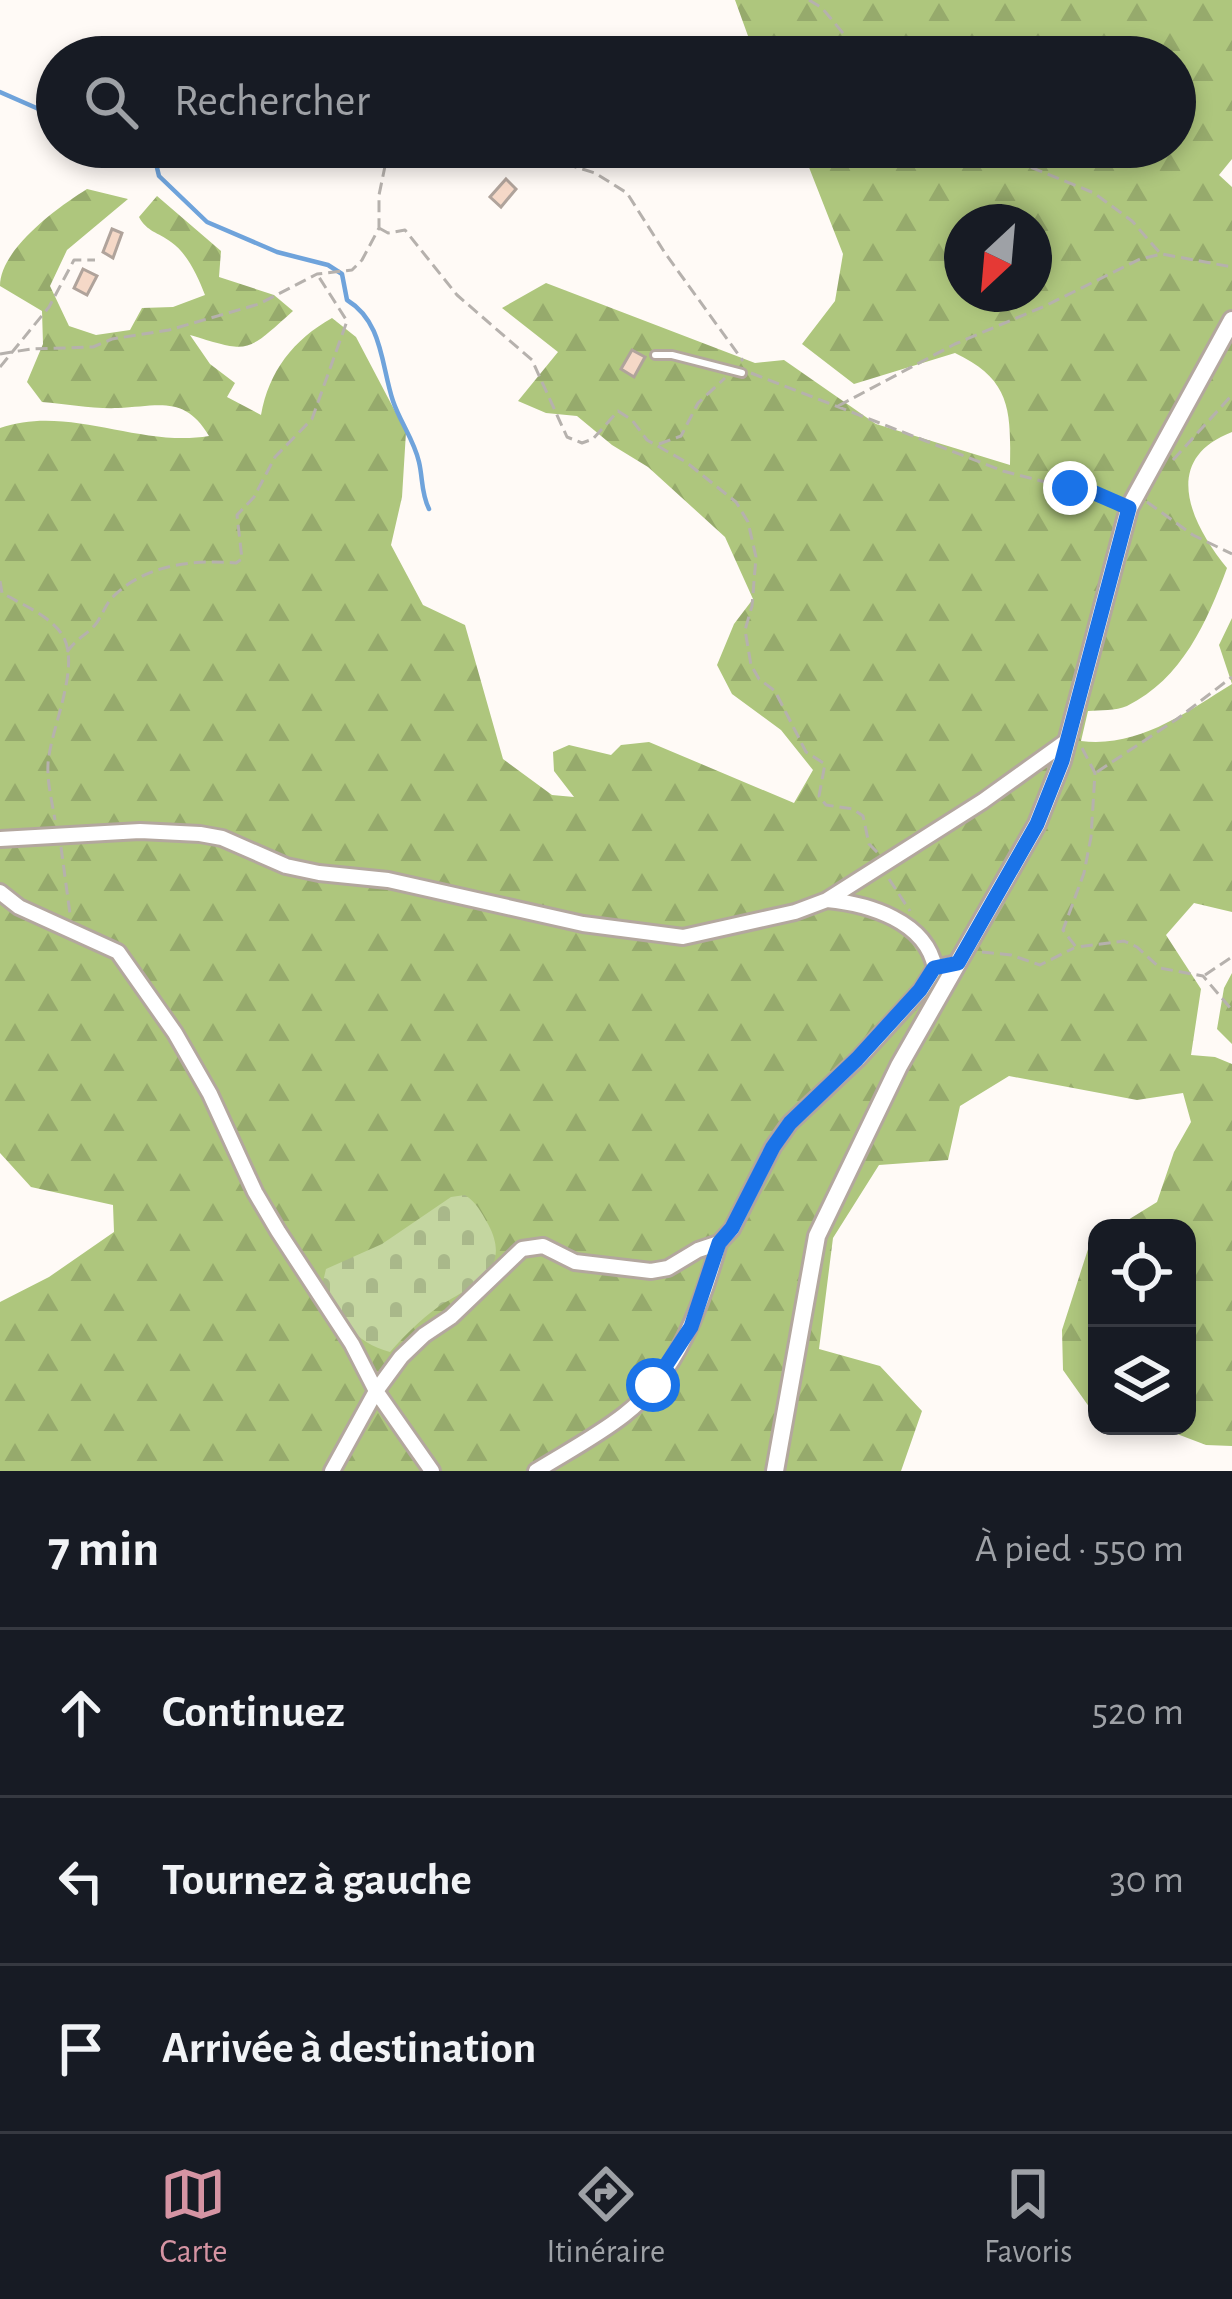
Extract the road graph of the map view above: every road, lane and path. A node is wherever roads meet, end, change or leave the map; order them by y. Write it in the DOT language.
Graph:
graph roads {
  1 [pos="809,0"];
  2 [pos="845,36"];
  3 [pos="385,168"];
  4 [pos="579,168"];
  5 [pos="1033,168"];
  6 [pos="379,228"];
  7 [pos="1162,254"];
  8 [pos="95,260"];
  9 [pos="1232,267"];
  10 [pos="317,274"];
  11 [pos="1232,320"];
  12 [pos="11,352"];
  13 [pos="0,354"];
  14 [pos="656,355"];
  15 [pos="0,367"];
  16 [pos="746,373"];
  17 [pos="1232,395"];
  18 [pos="838,406"];
  19 [pos="656,444"];
  20 [pos="1170,463"];
  21 [pos="1129,508"];
  22 [pos="1232,554"];
  23 [pos="0,581"];
  24 [pos="67,652"];
  25 [pos="1232,677"];
  26 [pos="1070,732"];
  27 [pos="1095,773"];
  28 [pos="58,836"];
  29 [pos="0,839"];
  30 [pos="884,864"];
  31 [pos="0,892"];
  32 [pos="827,899"];
  33 [pos="913,931"];
  34 [pos="77,932"];
  35 [pos="1076,947"];
  36 [pos="1232,957"];
  37 [pos="958,963"];
  38 [pos="934,968"];
  39 [pos="1203,976"];
  40 [pos="1232,1010"];
  41 [pos="719,1243"];
  42 [pos="376,1391"];
  43 [pos="332,1471"];
  44 [pos="431,1471"];
  45 [pos="536,1471"];
  46 [pos="775,1471"];
  1 -- 2 [label="path"];
  3 -- 6 [label="path"];
  4 -- 16 [label="path"];
  5 -- 7 [label="path"];
  6 -- 10 [label="path"];
  6 -- 19 [label="path"];
  7 -- 9 [label="path"];
  7 -- 18 [label="path"];
  8 -- 12 [label="path"];
  10 -- 12 [label="path"];
  10 -- 24 [label="path"];
  11 -- 21 [label="street"];
  12 -- 13 [label="path"];
  12 -- 15 [label="path"];
  14 -- 16 [label="lane"];
  16 -- 18 [label="path"];
  16 -- 19 [label="path"];
  17 -- 20 [label="path"];
  18 -- 21 [label="path"];
  19 -- 30 [label="path"];
  21 -- 22 [label="path"];
  21 -- 26 [label="street"];
  23 -- 24 [label="path"];
  24 -- 28 [label="path"];
  25 -- 27 [label="path"];
  26 -- 27 [label="path"];
  26 -- 30 [label="street"];
  26 -- 37 [label="street"];
  27 -- 35 [label="path"];
  28 -- 29 [label="street"];
  28 -- 32 [label="street"];
  28 -- 34 [label="path"];
  30 -- 32 [label="street"];
  30 -- 33 [label="path"];
  31 -- 34 [label="street"];
  32 -- 33 [label="street"];
  33 -- 38 [label="street"];
  34 -- 42 [label="street"];
  35 -- 37 [label="path"];
  35 -- 39 [label="path"];
  36 -- 39 [label="path"];
  37 -- 38 [label="street"];
  37 -- 46 [label="street"];
  38 -- 41 [label="street"];
  39 -- 40 [label="path"];
  41 -- 42 [label="street"];
  41 -- 45 [label="street"];
  42 -- 43 [label="street"];
  42 -- 44 [label="street"];
}
